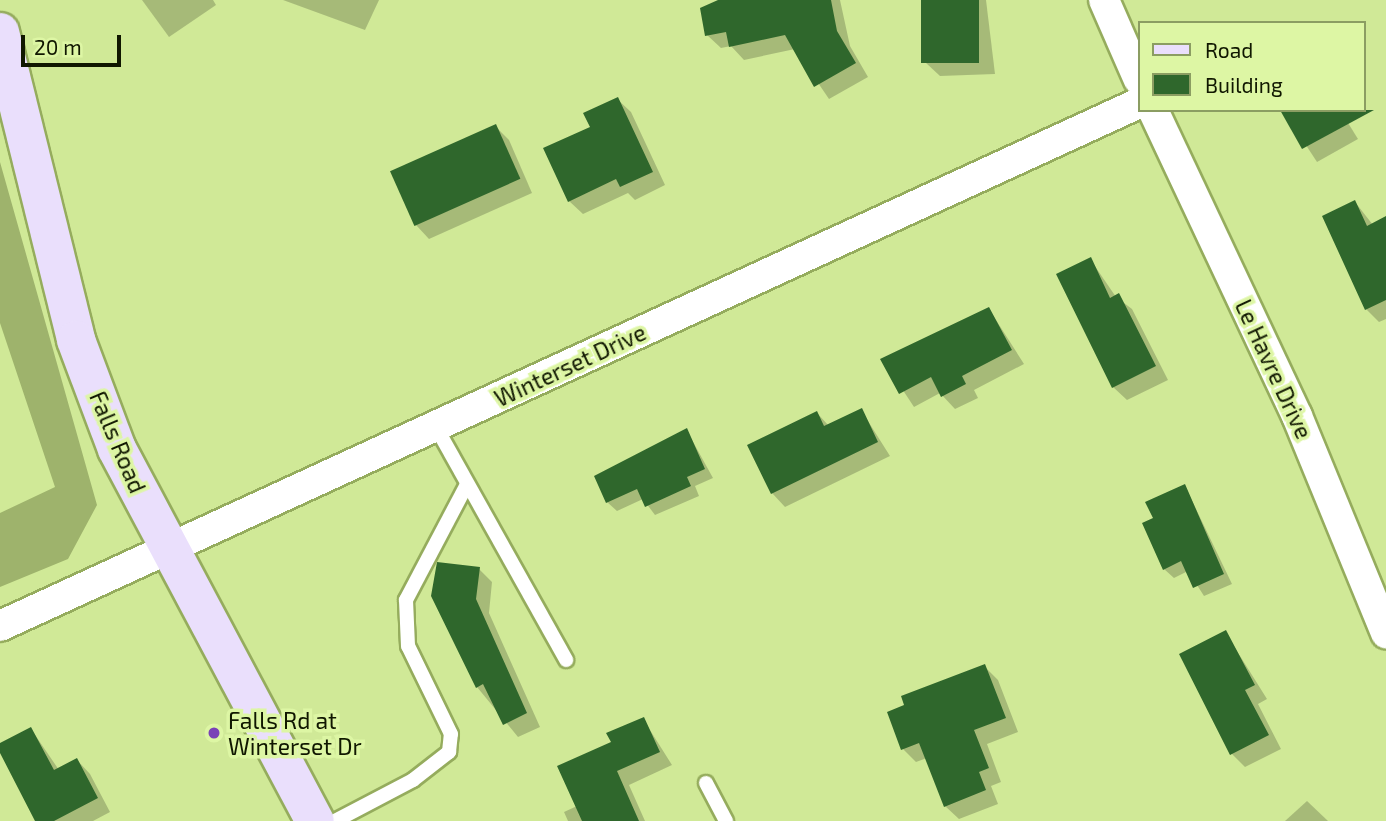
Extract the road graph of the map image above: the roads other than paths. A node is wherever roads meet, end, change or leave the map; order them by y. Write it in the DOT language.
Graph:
graph roads {
  1 [pos="1104,0"];
  2 [pos="0,32"];
  3 [pos="1138,77"];
  4 [pos="1138,103"];
  5 [pos="1154,112"];
  6 [pos="436,427"];
  7 [pos="466,486"];
  8 [pos="169,551"];
  9 [pos="0,626"];
  10 [pos="1386,633"];
  11 [pos="566,660"];
  12 [pos="706,783"];
  13 [pos="315,821"];
  14 [pos="335,821"];
  15 [pos="726,821"];
  1 -- 3 [label="street"];
  2 -- 8 [label="main road, Falls Road"];
  4 -- 6 [label="street, Winterset Drive"];
  5 -- 10 [label="street, Le Havre Drive"];
  6 -- 7 [label="lane"];
  6 -- 8 [label="street, Winterset Drive"];
  7 -- 11 [label="lane"];
  7 -- 14 [label="lane"];
  8 -- 9 [label="street, Winterset Drive"];
  8 -- 13 [label="main road, Falls Road"];
  12 -- 15 [label="lane"];
}
